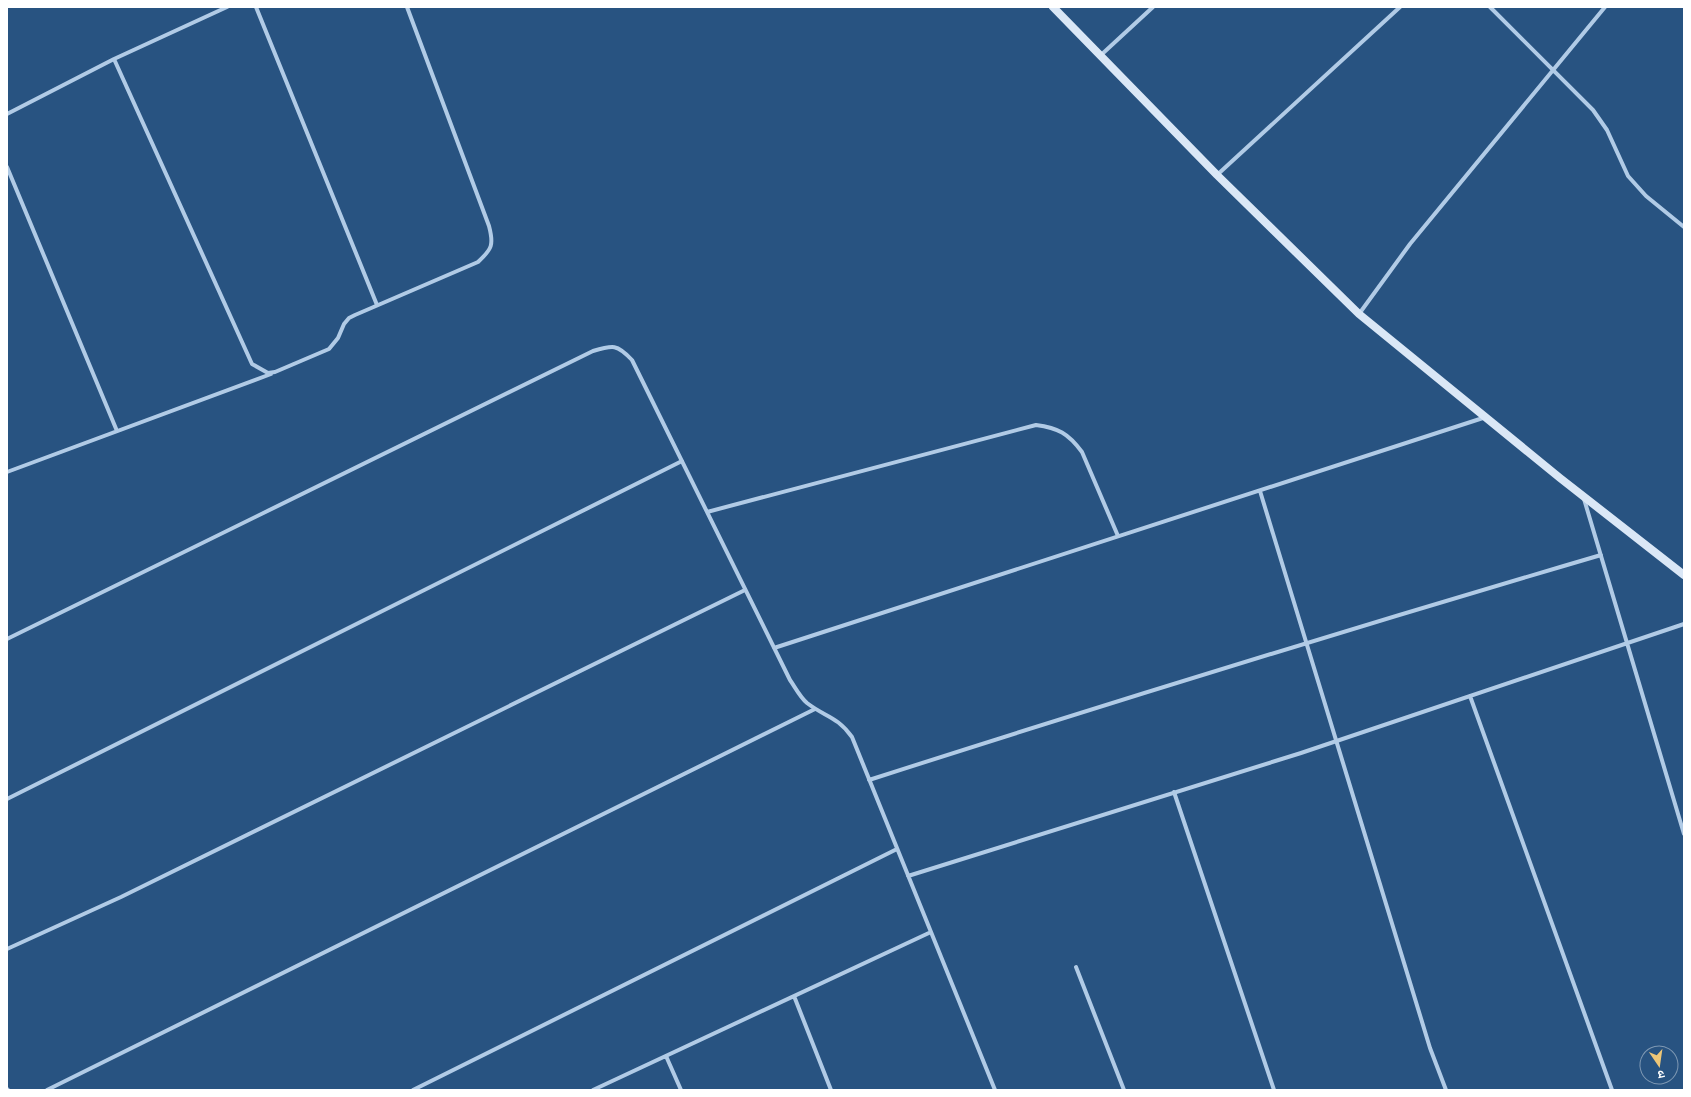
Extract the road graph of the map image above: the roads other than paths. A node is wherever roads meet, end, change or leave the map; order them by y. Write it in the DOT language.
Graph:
graph roads {
  1 [pos="227,7"];
  2 [pos="256,7"];
  3 [pos="407,7"];
  4 [pos="1054,7"];
  5 [pos="1152,7"];
  6 [pos="1400,7"];
  7 [pos="1490,7"];
  8 [pos="1605,7"];
  9 [pos="1101,55"];
  10 [pos="114,59"];
  11 [pos="1553,70"];
  12 [pos="7,114"];
  13 [pos="7,167"];
  14 [pos="1217,174"];
  15 [pos="1684,227"];
  16 [pos="377,305"];
  17 [pos="1359,314"];
  18 [pos="275,372"];
  19 [pos="1486,417"];
  20 [pos="117,431"];
  21 [pos="682,461"];
  22 [pos="7,472"];
  23 [pos="1260,490"];
  24 [pos="1584,497"];
  25 [pos="707,512"];
  26 [pos="1118,536"];
  27 [pos="1601,555"];
  28 [pos="1684,574"];
  29 [pos="745,590"];
  30 [pos="1684,624"];
  31 [pos="7,639"];
  32 [pos="1627,642"];
  33 [pos="1305,643"];
  34 [pos="774,648"];
  35 [pos="1470,696"];
  36 [pos="815,709"];
  37 [pos="1337,741"];
  38 [pos="869,780"];
  39 [pos="1174,792"];
  40 [pos="7,799"];
  41 [pos="1684,834"];
  42 [pos="897,849"];
  43 [pos="908,876"];
  44 [pos="931,932"];
  45 [pos="7,949"];
  46 [pos="1076,967"];
  47 [pos="794,996"];
  48 [pos="666,1056"];
  49 [pos="48,1090"];
  50 [pos="413,1090"];
  51 [pos="594,1090"];
  52 [pos="681,1090"];
  53 [pos="831,1090"];
  54 [pos="995,1090"];
  55 [pos="1124,1090"];
  56 [pos="1274,1090"];
  57 [pos="1446,1090"];
  58 [pos="1612,1090"];
  1 -- 10 [label="street"];
  2 -- 16 [label="street"];
  3 -- 16 [label="street"];
  4 -- 9 [label="street"];
  5 -- 9 [label="street"];
  6 -- 14 [label="street"];
  7 -- 11 [label="street"];
  8 -- 11 [label="street"];
  9 -- 14 [label="street"];
  10 -- 12 [label="street"];
  10 -- 18 [label="street"];
  11 -- 15 [label="street"];
  11 -- 17 [label="street"];
  13 -- 20 [label="street"];
  14 -- 17 [label="street"];
  16 -- 18 [label="street"];
  17 -- 19 [label="street"];
  18 -- 20 [label="street"];
  19 -- 23 [label="street"];
  19 -- 24 [label="street"];
  20 -- 22 [label="street"];
  21 -- 25 [label="street"];
  21 -- 31 [label="street"];
  21 -- 40 [label="street"];
  23 -- 26 [label="street"];
  23 -- 33 [label="street"];
  24 -- 27 [label="street"];
  24 -- 28 [label="street"];
  25 -- 26 [label="street"];
  25 -- 29 [label="street"];
  26 -- 34 [label="street"];
  27 -- 32 [label="street"];
  27 -- 33 [label="street"];
  29 -- 34 [label="street"];
  29 -- 45 [label="street"];
  30 -- 32 [label="street"];
  32 -- 35 [label="street"];
  32 -- 41 [label="street"];
  33 -- 37 [label="street"];
  33 -- 38 [label="street"];
  34 -- 36 [label="street"];
  35 -- 37 [label="street"];
  35 -- 58 [label="street"];
  36 -- 38 [label="street"];
  36 -- 49 [label="street"];
  37 -- 39 [label="street"];
  37 -- 57 [label="street"];
  38 -- 42 [label="street"];
  39 -- 43 [label="street"];
  39 -- 56 [label="street"];
  42 -- 43 [label="street"];
  42 -- 50 [label="street"];
  43 -- 44 [label="street"];
  44 -- 47 [label="street"];
  44 -- 54 [label="street"];
  46 -- 55 [label="street"];
  47 -- 48 [label="street"];
  47 -- 53 [label="street"];
  48 -- 51 [label="street"];
  48 -- 52 [label="street"];
}
